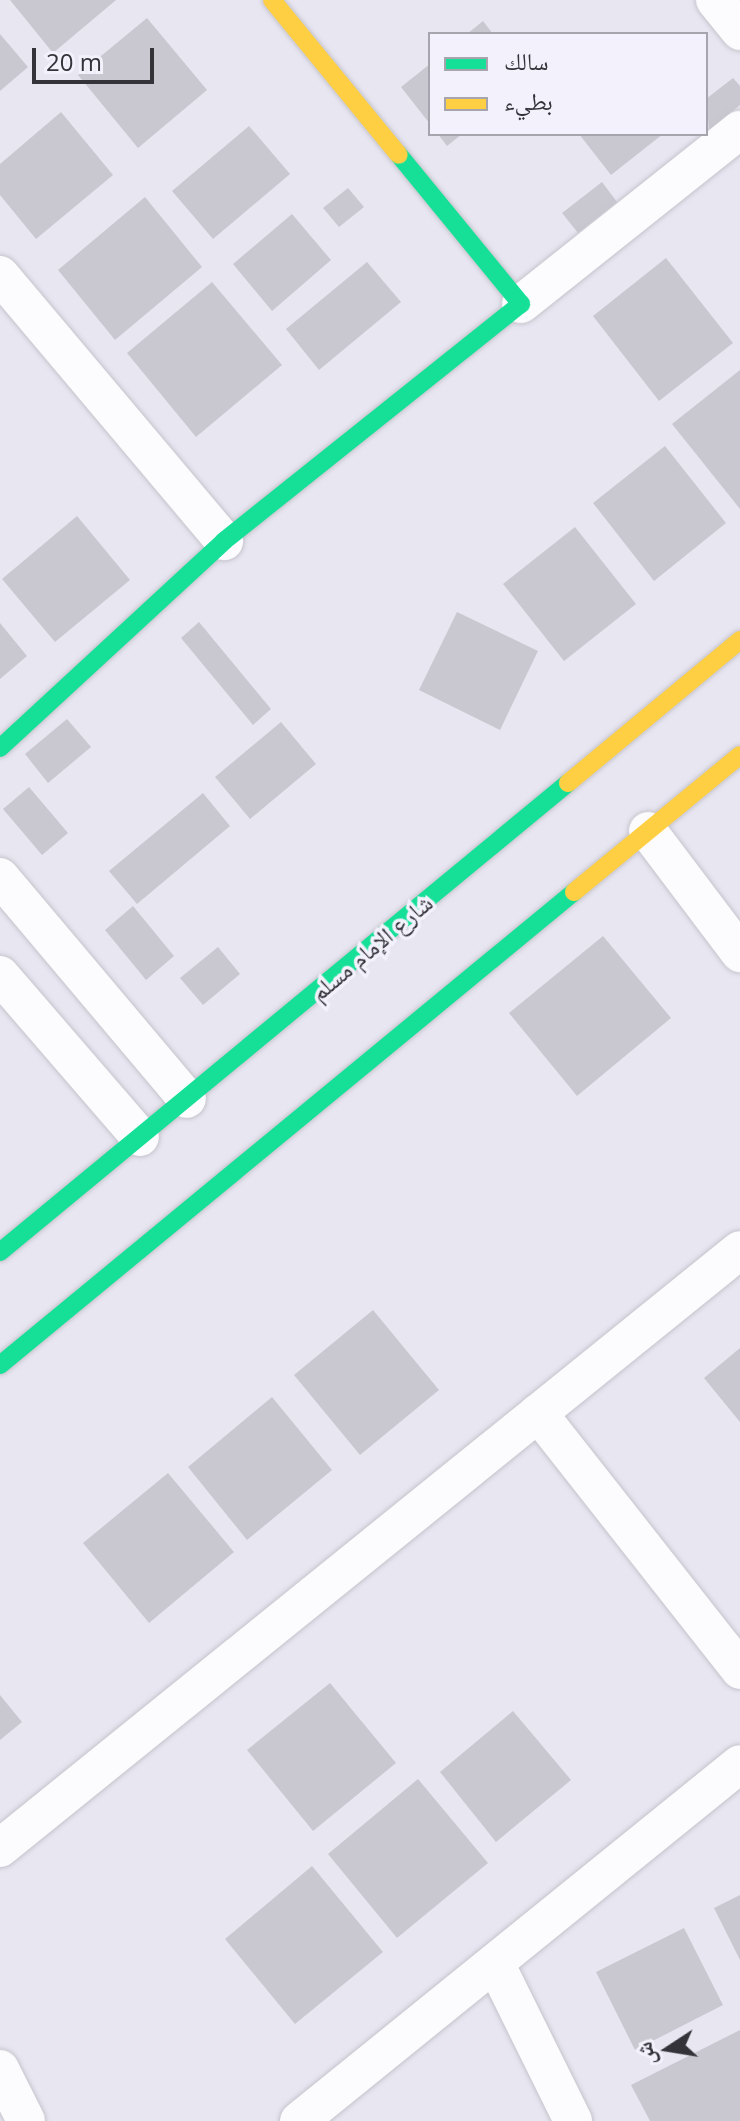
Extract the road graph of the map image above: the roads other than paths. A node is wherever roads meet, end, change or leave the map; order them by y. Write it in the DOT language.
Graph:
graph roads {
  1 [pos="272,0"];
  2 [pos="715,0"];
  3 [pos="740,31"];
  4 [pos="740,130"];
  5 [pos="0,275"];
  6 [pos="521,304"];
  7 [pos="224,541"];
  8 [pos="740,640"];
  9 [pos="0,748"];
  10 [pos="740,755"];
  11 [pos="648,831"];
  12 [pos="0,877"];
  13 [pos="740,953"];
  14 [pos="0,975"];
  15 [pos="187,1099"];
  16 [pos="140,1137"];
  17 [pos="740,1250"];
  18 [pos="0,1252"];
  19 [pos="0,1365"];
  20 [pos="538,1413"];
  21 [pos="740,1670"];
  22 [pos="740,1764"];
  23 [pos="0,1848"];
  24 [pos="495,1963"];
  25 [pos="0,2069"];
  26 [pos="26,2121"];
  27 [pos="299,2121"];
  28 [pos="573,2121"];
  1 -- 6 [label="main road"];
  2 -- 3 [label="street"];
  4 -- 6 [label="street"];
  5 -- 7 [label="street"];
  6 -- 7 [label="main road"];
  7 -- 9 [label="main road"];
  8 -- 15 [label="main road, شارع الإمام مسلم"];
  10 -- 11 [label="main road"];
  11 -- 13 [label="street"];
  11 -- 19 [label="main road"];
  12 -- 15 [label="street"];
  14 -- 16 [label="street"];
  15 -- 16 [label="main road, شارع الإمام مسلم"];
  16 -- 18 [label="main road, شارع الإمام مسلم"];
  17 -- 20 [label="street"];
  20 -- 21 [label="street"];
  20 -- 23 [label="street"];
  22 -- 24 [label="street"];
  24 -- 27 [label="street"];
  24 -- 28 [label="street"];
  25 -- 26 [label="street"];
}
